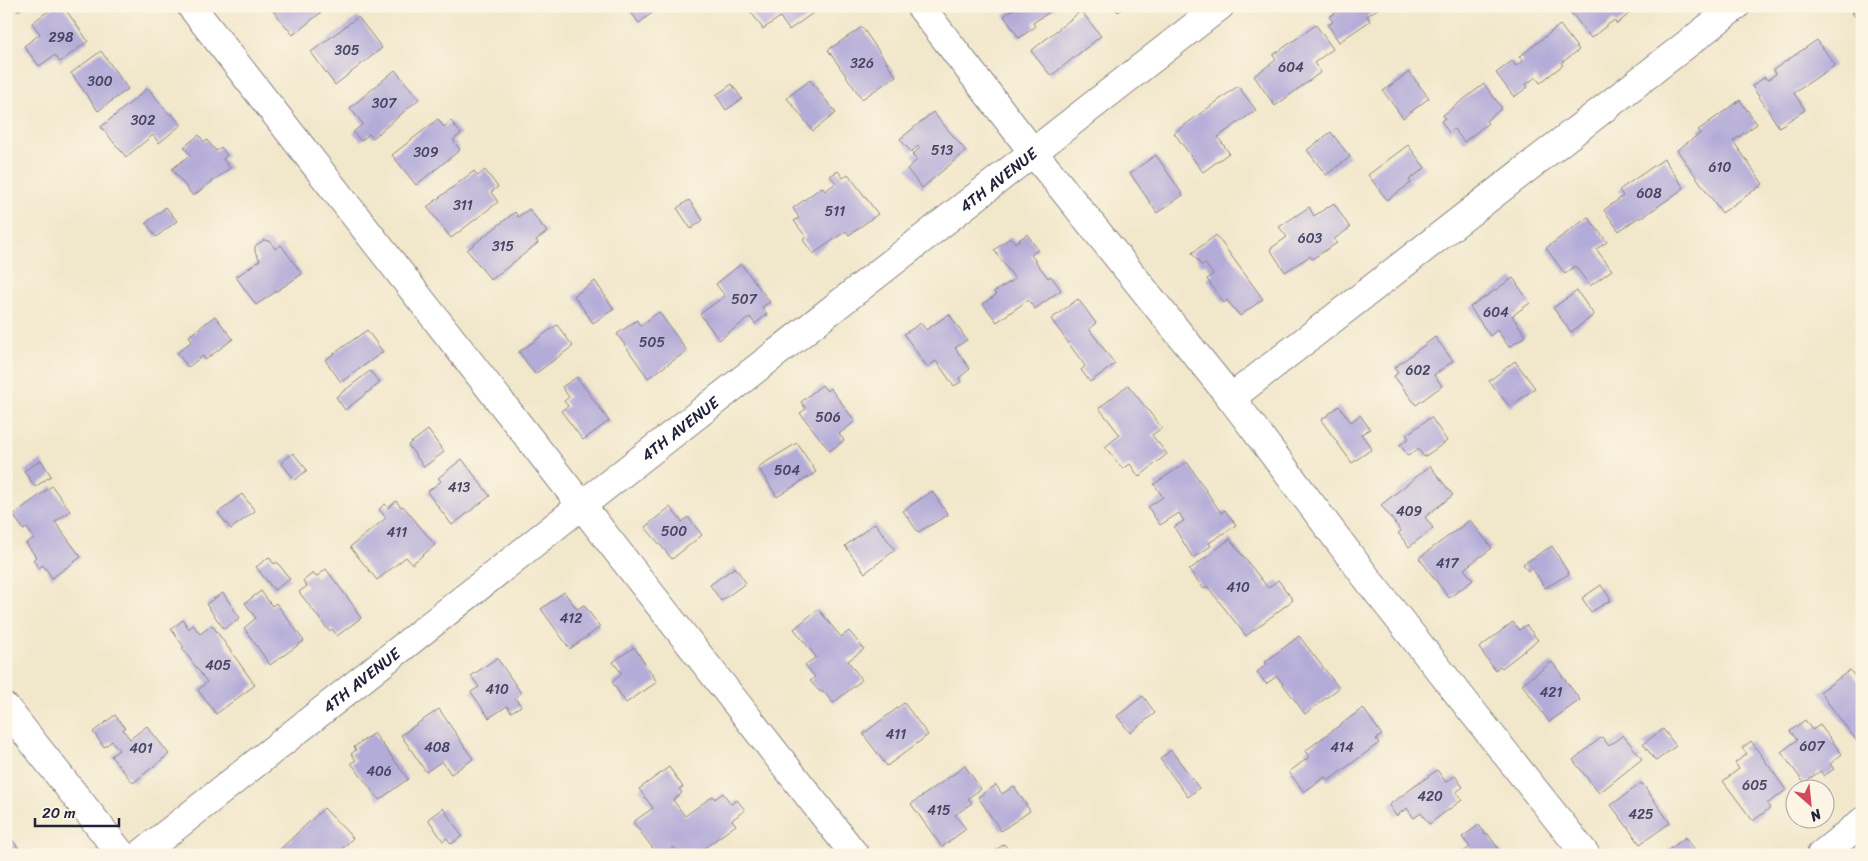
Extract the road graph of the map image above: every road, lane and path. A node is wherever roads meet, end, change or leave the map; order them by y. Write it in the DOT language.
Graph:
graph roads {
  1 [pos="191,6"];
  2 [pos="920,6"];
  3 [pos="1220,6"];
  4 [pos="1736,6"];
  5 [pos="1033,152"];
  6 [pos="1231,398"];
  7 [pos="582,505"];
  8 [pos="6,708"];
  9 [pos="1862,822"];
  10 [pos="122,855"];
  11 [pos="140,855"];
  12 [pos="855,855"];
  13 [pos="1586,855"];
  14 [pos="1821,855"];
  1 -- 7 [label="street"];
  2 -- 5 [label="street"];
  3 -- 5 [label="street, 4TH AVENUE"];
  4 -- 6 [label="street"];
  5 -- 6 [label="street"];
  5 -- 7 [label="street, 4TH AVENUE"];
  6 -- 13 [label="street"];
  7 -- 11 [label="street, 4TH AVENUE"];
  7 -- 12 [label="street"];
  8 -- 10 [label="street"];
  9 -- 14 [label="street"];
}
